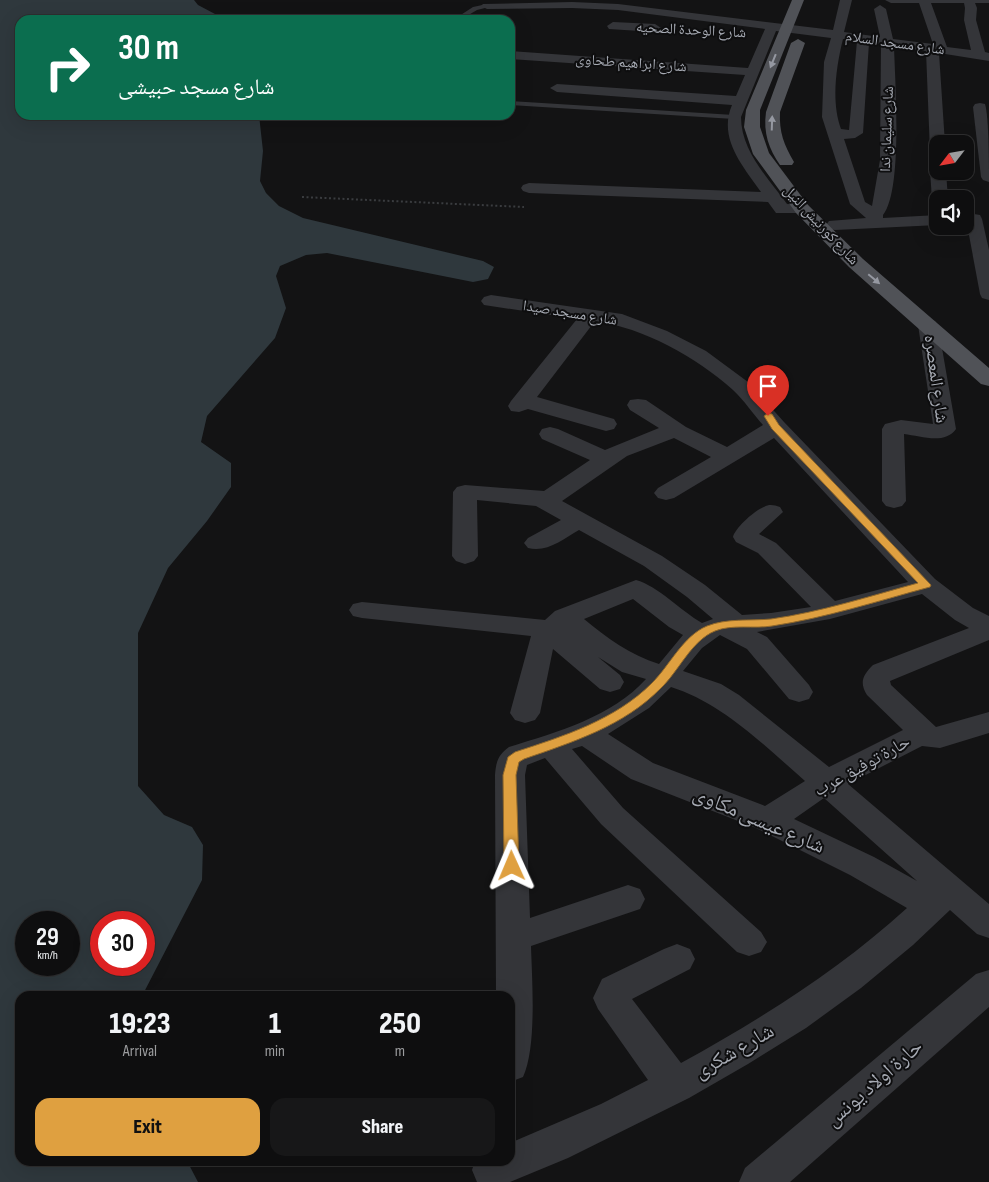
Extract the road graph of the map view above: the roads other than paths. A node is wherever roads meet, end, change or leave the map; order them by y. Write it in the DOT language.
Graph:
graph roads {
  1 [pos="468,0"];
  2 [pos="798,0"];
  3 [pos="813,0"];
  4 [pos="846,0"];
  5 [pos="891,0"];
  6 [pos="924,0"];
  7 [pos="969,0"];
  8 [pos="987,0"];
  9 [pos="638,5"];
  10 [pos="481,7"];
  11 [pos="729,7"];
  12 [pos="989,8"];
  13 [pos="880,9"];
  14 [pos="466,15"];
  15 [pos="739,22"];
  16 [pos="613,26"];
  17 [pos="671,29"];
  18 [pos="782,29"];
  19 [pos="700,30"];
  20 [pos="837,34"];
  21 [pos="864,38"];
  22 [pos="887,41"];
  23 [pos="937,49"];
  24 [pos="515,55"];
  25 [pos="984,56"];
  26 [pos="515,65"];
  27 [pos="751,75"];
  28 [pos="557,88"];
  29 [pos="741,101"];
  30 [pos="515,103"];
  31 [pos="980,107"];
  32 [pos="734,117"];
  33 [pos="834,134"];
  34 [pos="938,135"];
  35 [pos="761,154"];
  36 [pos="781,154"];
  37 [pos="989,177"];
  38 [pos="529,188"];
  39 [pos="773,197"];
  40 [pos="802,209"];
  41 [pos="875,219"];
  42 [pos="976,219"];
  43 [pos="929,220"];
  44 [pos="835,225"];
  45 [pos="989,294"];
  46 [pos="491,301"];
  47 [pos="591,314"];
  48 [pos="928,325"];
  49 [pos="989,363"];
  50 [pos="989,379"];
  51 [pos="638,405"];
  52 [pos="772,422"];
  53 [pos="606,424"];
  54 [pos="677,429"];
  55 [pos="550,434"];
  56 [pos="727,456"];
  57 [pos="606,459"];
  58 [pos="666,492"];
  59 [pos="540,499"];
  60 [pos="894,501"];
  61 [pos="771,512"];
  62 [pos="578,520"];
  63 [pos="537,544"];
  64 [pos="465,556"];
  65 [pos="926,585"];
  66 [pos="362,610"];
  67 [pos="830,611"];
  68 [pos="555,625"];
  69 [pos="720,628"];
  70 [pos="989,628"];
  71 [pos="665,676"];
  72 [pos="610,682"];
  73 [pos="799,692"];
  74 [pos="524,713"];
  75 [pos="985,728"];
  76 [pos="585,733"];
  77 [pos="925,734"];
  78 [pos="551,745"];
  79 [pos="825,782"];
  80 [pos="767,820"];
  81 [pos="628,898"];
  82 [pos="941,898"];
  83 [pos="989,924"];
  84 [pos="513,938"];
  85 [pos="749,942"];
  86 [pos="677,959"];
  87 [pos="989,985"];
  88 [pos="514,991"];
  89 [pos="674,1085"];
  90 [pos="515,1161"];
  91 [pos="503,1166"];
  92 [pos="491,1171"];
  93 [pos="760,1182"];
  1 -- 10 [label="lane"];
  2 -- 18 [label="main road, شارع كورنيش النيل"];
  3 -- 18 [label="main road, شارع كورنيش النيل"];
  4 -- 20 [label="street"];
  5 -- 6 [label="street"];
  6 -- 7 [label="street"];
  6 -- 23 [label="street"];
  7 -- 8 [label="street"];
  7 -- 25 [label="street"];
  8 -- 12 [label="street"];
  9 -- 10 [label="street"];
  9 -- 15 [label="street"];
  10 -- 14 [label="lane"];
  11 -- 15 [label="street"];
  13 -- 22 [label="street, شارع سليمان ندا"];
  15 -- 18 [label="street"];
  16 -- 17 [label="street, شارع الوحدة الصحيه"];
  18 -- 19 [label="street, شارع الوحدة الصحيه"];
  18 -- 20 [label="street, شارع مسجد السلام"];
  18 -- 27 [label="street"];
  18 -- 35 [label="main road, شارع كورنيش النيل, one-way"];
  36 -- 18 [label="main road, شارع كورنيش النيل, one-way"];
  20 -- 21 [label="street, شارع مسجد السلام"];
  20 -- 33 [label="street"];
  21 -- 22 [label="street, شارع مسجد السلام"];
  21 -- 33 [label="street"];
  22 -- 23 [label="street, شارع مسجد السلام"];
  22 -- 41 [label="street, شارع سليمان ندا"];
  23 -- 25 [label="street, شارع مسجد السلام"];
  23 -- 34 [label="street"];
  24 -- 27 [label="street, شارع ابراهيم طحاوى"];
  26 -- 27 [label="street"];
  27 -- 29 [label="street"];
  28 -- 29 [label="street"];
  29 -- 32 [label="street"];
  30 -- 32 [label="lane"];
  31 -- 37 [label="street"];
  32 -- 39 [label="street"];
  33 -- 41 [label="street"];
  35 -- 36 [label="main road"];
  35 -- 40 [label="main road, شارع كورنيش النيل"];
  36 -- 44 [label="main road, شارع كورنيش النيل"];
  38 -- 39 [label="street"];
  39 -- 40 [label="street"];
  40 -- 48 [label="main road, شارع كورنيش النيل, one-way"];
  41 -- 43 [label="street"];
  41 -- 44 [label="street"];
  42 -- 45 [label="street"];
  44 -- 49 [label="main road, شارع كورنيش النيل"];
  46 -- 47 [label="street, شارع مسجد صيدا"];
  47 -- 52 [label="street, شارع مسجد صيدا"];
  47 -- 53 [label="street"];
  48 -- 50 [label="main road, شارع كورنيش النيل"];
  48 -- 60 [label="street, شارع المعصره"];
  51 -- 54 [label="street"];
  52 -- 56 [label="street"];
  52 -- 65 [label="street, شارع مسجد صيدا"];
  54 -- 56 [label="street"];
  54 -- 57 [label="street"];
  55 -- 57 [label="street"];
  56 -- 58 [label="street"];
  57 -- 59 [label="street"];
  59 -- 62 [label="street"];
  59 -- 64 [label="street"];
  61 -- 67 [label="street"];
  62 -- 63 [label="street"];
  62 -- 69 [label="street"];
  65 -- 67 [label="street"];
  65 -- 70 [label="street, شارع مسجد صيدا"];
  66 -- 68 [label="street"];
  67 -- 69 [label="street"];
  68 -- 69 [label="street"];
  68 -- 71 [label="street"];
  68 -- 72 [label="street"];
  68 -- 74 [label="street"];
  69 -- 71 [label="street"];
  69 -- 73 [label="street"];
  70 -- 77 [label="street"];
  71 -- 76 [label="street"];
  71 -- 79 [label="street"];
  75 -- 77 [label="street, حارة توفيق عرب"];
  76 -- 78 [label="street"];
  76 -- 80 [label="street, شارع عيسى مكاوى"];
  77 -- 79 [label="street, حارة توفيق عرب"];
  78 -- 84 [label="street"];
  78 -- 85 [label="street"];
  79 -- 80 [label="street, حارة توفيق عرب"];
  79 -- 82 [label="street"];
  80 -- 82 [label="street, شارع عيسى مكاوى"];
  81 -- 84 [label="street"];
  82 -- 83 [label="street"];
  82 -- 89 [label="street, شارع شكرى"];
  84 -- 88 [label="street"];
  86 -- 89 [label="street"];
  87 -- 93 [label="street, حارة اولاد يونس"];
  89 -- 90 [label="street, شارع شكرى"];
  91 -- 92 [label="street, شارع شكرى"];
}
